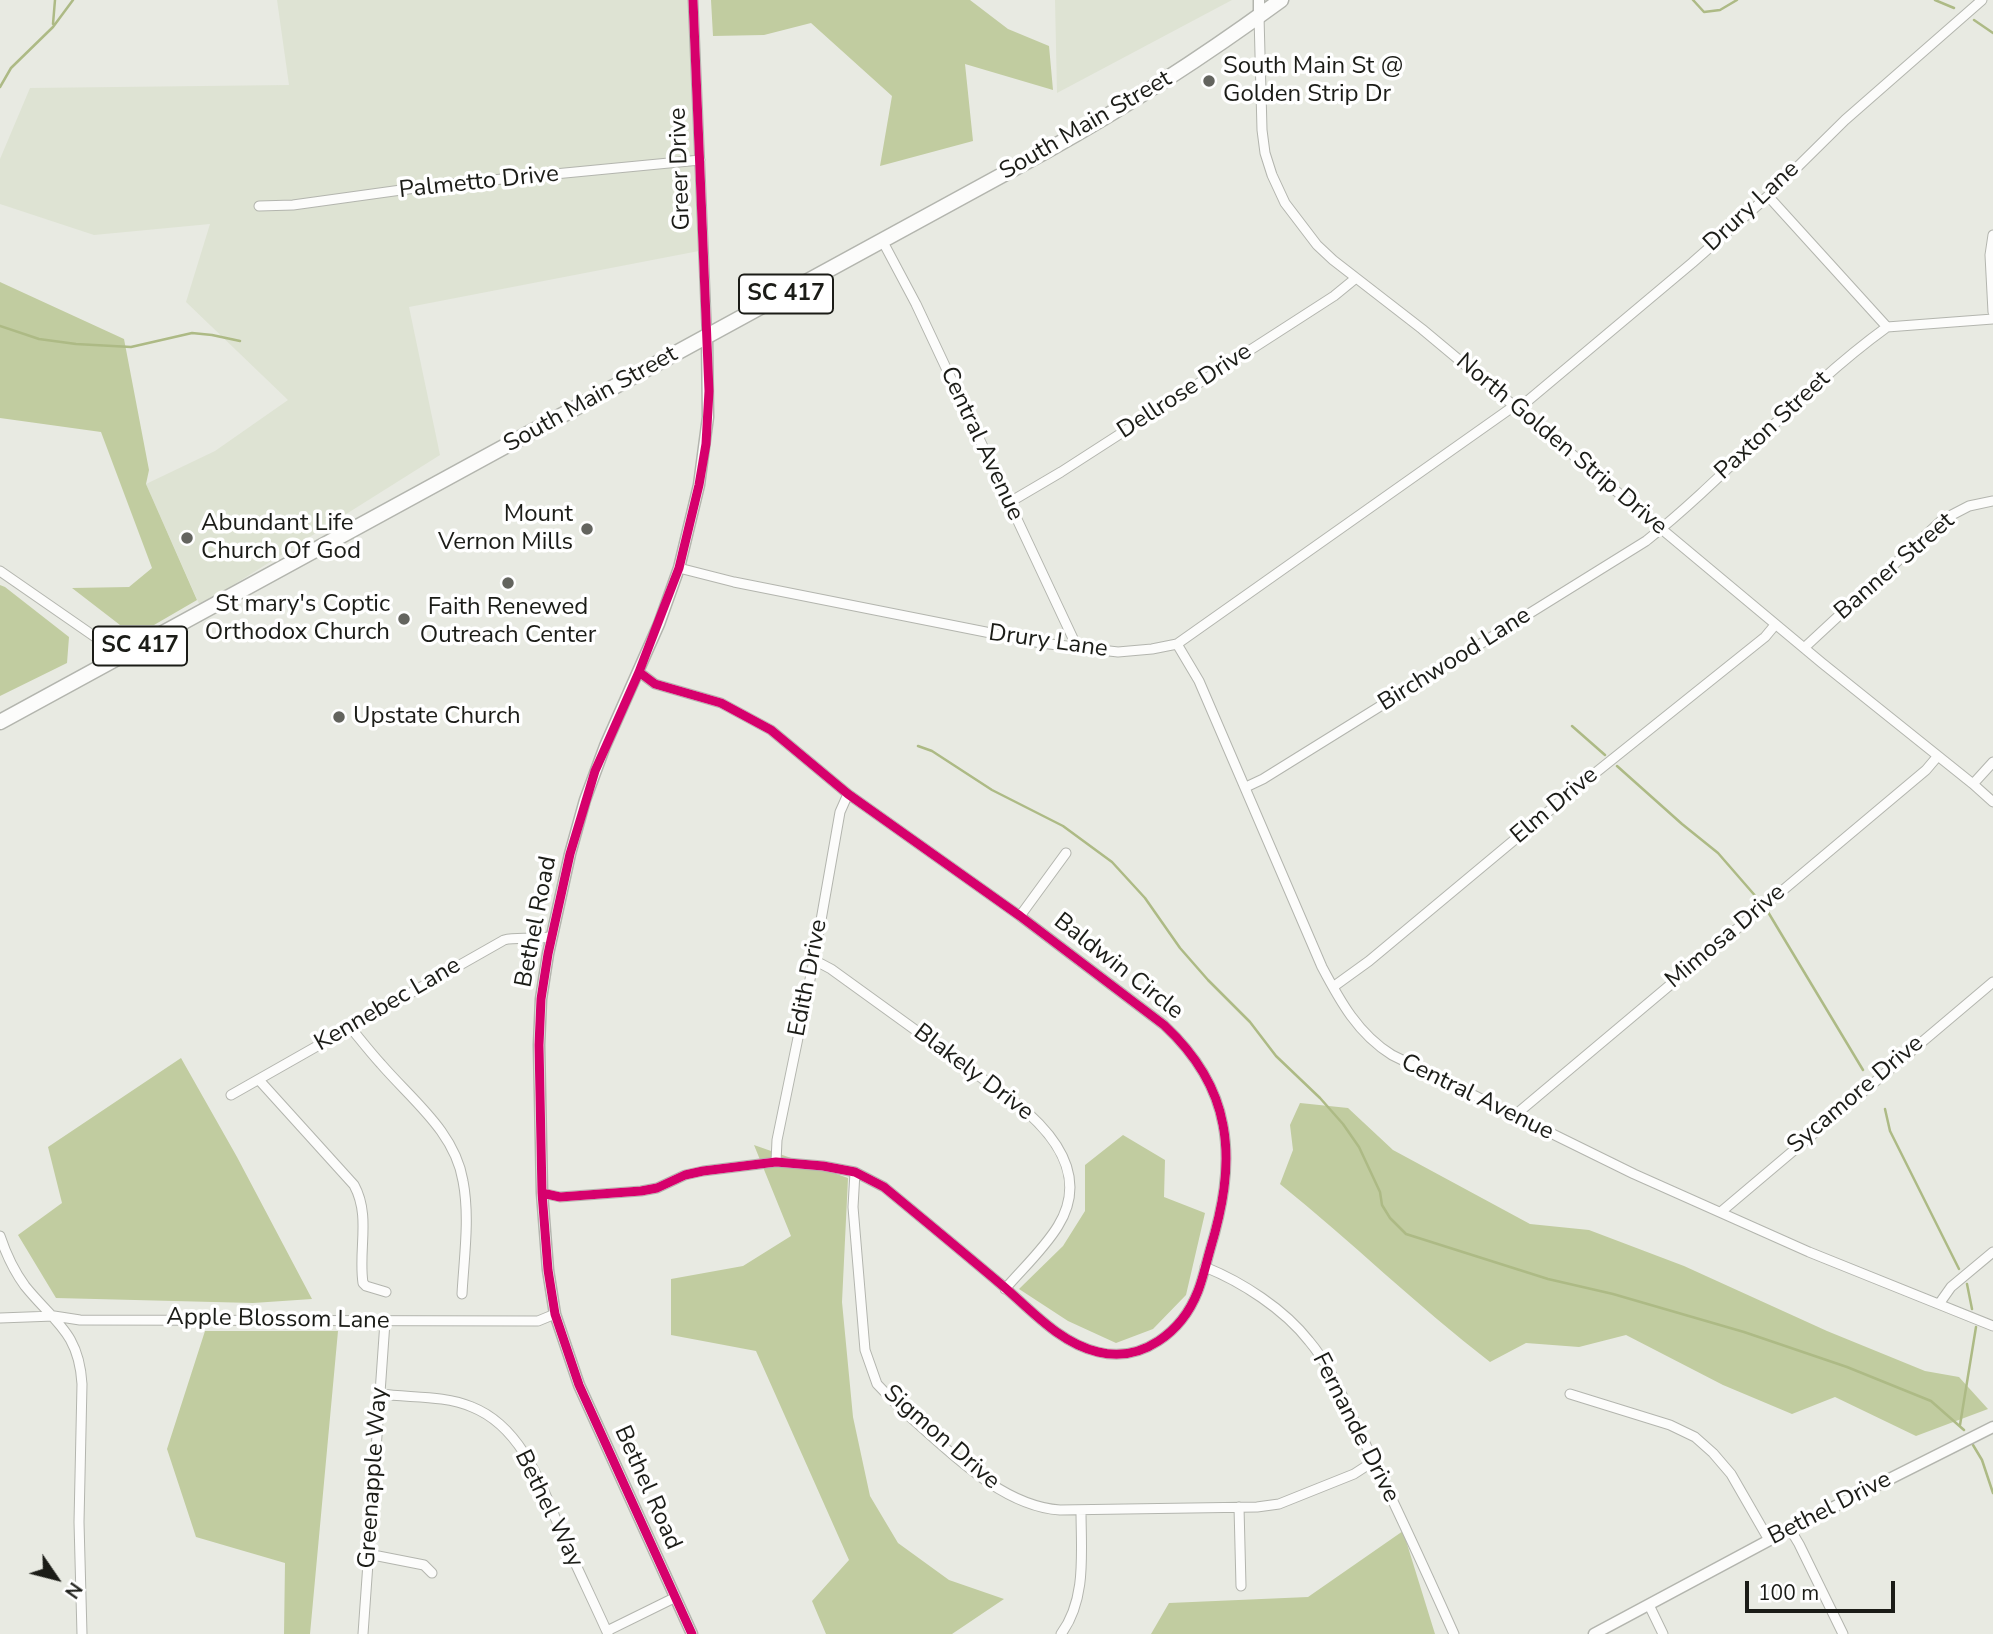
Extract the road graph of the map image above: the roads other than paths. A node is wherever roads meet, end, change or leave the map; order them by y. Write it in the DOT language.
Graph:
graph roads {
  1 [pos="693,0"];
  2 [pos="1259,0"];
  3 [pos="1281,0"];
  4 [pos="1982,0"];
  5 [pos="1259,16"];
  6 [pos="699,160"];
  7 [pos="1768,196"];
  8 [pos="259,206"];
  9 [pos="1993,235"];
  10 [pos="883,242"];
  11 [pos="1356,278"];
  12 [pos="1993,312"];
  13 [pos="1993,319"];
  14 [pos="1887,327"];
  15 [pos="707,337"];
  16 [pos="1516,407"];
  17 [pos="1993,501"];
  18 [pos="1010,502"];
  19 [pos="1661,529"];
  20 [pos="680,568"];
  21 [pos="0,570"];
  22 [pos="1776,625"];
  23 [pos="1177,644"];
  24 [pos="1077,647"];
  25 [pos="1804,648"];
  26 [pos="118,657"];
  27 [pos="639,672"];
  28 [pos="0,722"];
  29 [pos="1937,757"];
  30 [pos="1993,762"];
  31 [pos="1973,784"];
  32 [pos="1246,787"];
  33 [pos="848,794"];
  34 [pos="1993,802"];
  35 [pos="1066,853"];
  36 [pos="1020,916"];
  37 [pos="552,936"];
  38 [pos="814,960"];
  39 [pos="1993,982"];
  40 [pos="1333,987"];
  41 [pos="350,1027"];
  42 [pos="259,1080"];
  43 [pos="231,1095"];
  44 [pos="1514,1116"];
  45 [pos="776,1162"];
  46 [pos="855,1172"];
  47 [pos="542,1193"];
  48 [pos="1722,1211"];
  49 [pos="0,1237"];
  50 [pos="1993,1252"];
  51 [pos="1205,1267"];
  52 [pos="1006,1289"];
  53 [pos="386,1292"];
  54 [pos="462,1294"];
  55 [pos="1939,1304"];
  56 [pos="555,1314"];
  57 [pos="54,1316"];
  58 [pos="0,1318"];
  59 [pos="385,1322"];
  60 [pos="1993,1326"];
  61 [pos="381,1394"];
  62 [pos="1570,1394"];
  63 [pos="1993,1427"];
  64 [pos="1374,1461"];
  65 [pos="1239,1507"];
  66 [pos="1081,1510"];
  67 [pos="1790,1529"];
  68 [pos="1769,1540"];
  69 [pos="368,1554"];
  70 [pos="432,1573"];
  71 [pos="1241,1586"];
  72 [pos="674,1598"];
  73 [pos="1649,1605"];
  74 [pos="608,1633"];
  75 [pos="82,1634"];
  76 [pos="363,1634"];
  77 [pos="692,1634"];
  78 [pos="1061,1634"];
  79 [pos="1454,1634"];
  80 [pos="1594,1634"];
  81 [pos="1663,1634"];
  82 [pos="1843,1634"];
  1 -- 6 [label="street, Greer Drive"];
  2 -- 5 [label="street"];
  3 -- 5 [label="main road, South Main Street / SC 417"];
  4 -- 7 [label="street, Drury Lane"];
  5 -- 10 [label="main road, South Main Street / SC 417"];
  5 -- 11 [label="street, North Golden Strip Drive"];
  6 -- 8 [label="street, Palmetto Drive"];
  6 -- 15 [label="street, Greer Drive"];
  7 -- 14 [label="street"];
  7 -- 16 [label="street, Drury Lane"];
  9 -- 12 [label="street"];
  10 -- 15 [label="main road, South Main Street / SC 417"];
  10 -- 18 [label="street, Central Avenue"];
  11 -- 16 [label="street, North Golden Strip Drive"];
  11 -- 18 [label="street, Dellrose Drive"];
  13 -- 14 [label="street"];
  14 -- 19 [label="street, Paxton Street"];
  15 -- 20 [label="street, Bethel Road"];
  15 -- 26 [label="main road, South Main Street / SC 417"];
  16 -- 19 [label="street, North Golden Strip Drive"];
  16 -- 23 [label="street, Drury Lane"];
  17 -- 25 [label="street, Banner Street"];
  18 -- 24 [label="street, Central Avenue"];
  19 -- 22 [label="street, North Golden Strip Drive"];
  19 -- 32 [label="street, Birchwood Lane"];
  20 -- 24 [label="street, Drury Lane"];
  20 -- 27 [label="street, Bethel Road"];
  21 -- 26 [label="street"];
  22 -- 25 [label="street, North Golden Strip Drive"];
  22 -- 40 [label="street, Elm Drive"];
  23 -- 24 [label="street, Drury Lane"];
  23 -- 32 [label="street, Central Avenue"];
  25 -- 29 [label="street, North Golden Strip Drive"];
  26 -- 28 [label="main road, South Main Street / SC 417"];
  27 -- 33 [label="street, Baldwin Circle"];
  27 -- 37 [label="street, Bethel Road"];
  29 -- 31 [label="street, North Golden Strip Drive"];
  29 -- 44 [label="street, Mimosa Drive"];
  30 -- 31 [label="street"];
  31 -- 34 [label="street, North Golden Strip Drive"];
  32 -- 40 [label="street, Central Avenue"];
  33 -- 36 [label="street, Baldwin Circle"];
  33 -- 38 [label="street, Edith Drive"];
  35 -- 36 [label="street"];
  36 -- 51 [label="street, Baldwin Circle"];
  37 -- 41 [label="street, Kennebec Lane"];
  37 -- 47 [label="street, Bethel Road"];
  38 -- 45 [label="street, Edith Drive"];
  38 -- 52 [label="street, Blakely Drive"];
  39 -- 48 [label="street, Sycamore Drive"];
  40 -- 44 [label="street, Central Avenue"];
  41 -- 42 [label="street, Kennebec Lane"];
  41 -- 54 [label="street"];
  42 -- 43 [label="street, Kennebec Lane"];
  42 -- 53 [label="street"];
  44 -- 48 [label="street, Central Avenue"];
  45 -- 46 [label="street, Baldwin Circle"];
  45 -- 47 [label="street, Baldwin Circle"];
  46 -- 52 [label="street, Baldwin Circle"];
  46 -- 66 [label="street, Sigmon Drive"];
  47 -- 56 [label="street, Bethel Road"];
  48 -- 55 [label="street, Central Avenue"];
  49 -- 57 [label="street"];
  50 -- 55 [label="street"];
  51 -- 52 [label="street, Baldwin Circle"];
  51 -- 64 [label="street, Fernande Drive"];
  55 -- 60 [label="street, Central Avenue"];
  56 -- 59 [label="street, Apple Blossom Lane"];
  56 -- 72 [label="street, Bethel Road"];
  57 -- 58 [label="street, Apple Blossom Lane"];
  57 -- 59 [label="street, Apple Blossom Lane"];
  57 -- 75 [label="street"];
  59 -- 61 [label="street, Greenapple Way"];
  61 -- 69 [label="street, Greenapple Way"];
  61 -- 74 [label="street, Bethel Way"];
  62 -- 68 [label="street"];
  63 -- 67 [label="street, Bethel Drive"];
  64 -- 65 [label="street, Sigmon Drive"];
  64 -- 79 [label="street, Fernande Drive"];
  65 -- 66 [label="street, Sigmon Drive"];
  65 -- 71 [label="street"];
  66 -- 78 [label="street"];
  67 -- 68 [label="street, Bethel Drive"];
  67 -- 82 [label="street"];
  68 -- 73 [label="street, Bethel Drive"];
  69 -- 70 [label="street"];
  69 -- 76 [label="street, Greenapple Way"];
  72 -- 74 [label="street"];
  72 -- 77 [label="street, Bethel Road"];
  73 -- 80 [label="street, Bethel Drive"];
  73 -- 81 [label="street"];
}
